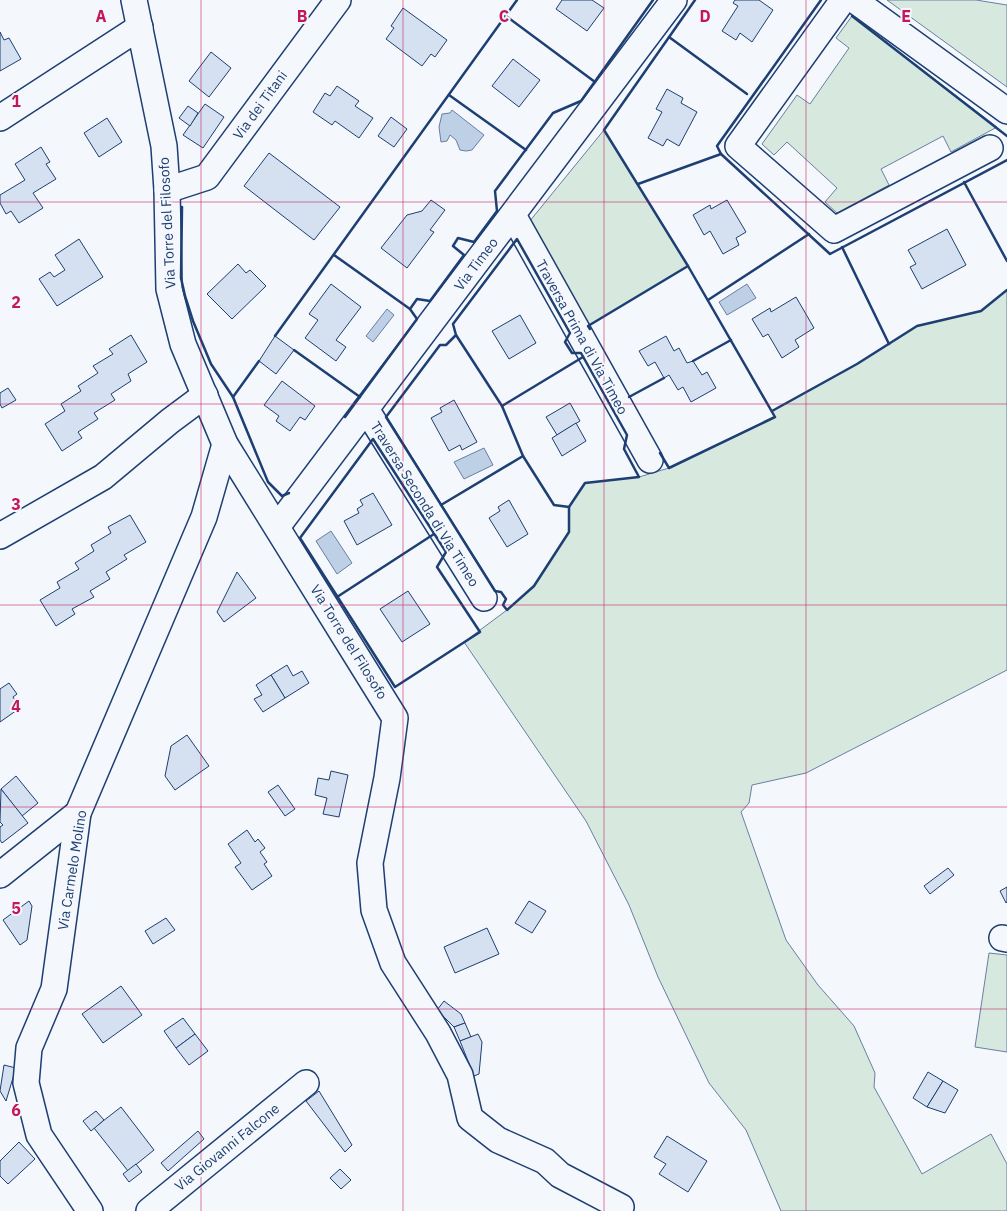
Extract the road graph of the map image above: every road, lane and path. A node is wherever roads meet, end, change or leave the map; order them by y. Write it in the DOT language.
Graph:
graph roads {
  1 [pos="134,0"];
  2 [pos="312,0"];
  3 [pos="338,0"];
  4 [pos="674,0"];
  5 [pos="843,0"];
  6 [pos="854,0"];
  7 [pos="140,28"];
  8 [pos="315,30"];
  9 [pos="1007,111"];
  10 [pos="0,118"];
  11 [pos="990,148"];
  12 [pos="167,190"];
  13 [pos="513,215"];
  14 [pos="205,395"];
  15 [pos="366,410"];
  16 [pos="225,444"];
  17 [pos="650,460"];
  18 [pos="278,528"];
  19 [pos="0,536"];
  20 [pos="484,598"];
  21 [pos="78,813"];
  22 [pos="0,875"];
  23 [pos="306,1083"];
  24 [pos="622,1206"];
  25 [pos="90,1211"];
  26 [pos="149,1211"];
  1 -- 7 [label="street, Via Torre del Filosofo"];
  2 -- 8 [label="street"];
  3 -- 8 [label="street, Via dei Titani"];
  4 -- 13 [label="street, Via Timeo"];
  5 -- 11 [label="street"];
  6 -- 9 [label="street"];
  7 -- 10 [label="street"];
  7 -- 12 [label="street, Via Torre del Filosofo"];
  8 -- 12 [label="street, Via dei Titani"];
  12 -- 14 [label="street, Via Torre del Filosofo"];
  13 -- 15 [label="street, Via Timeo"];
  13 -- 17 [label="street, Traversa Prima di Via Timeo"];
  14 -- 16 [label="street, Via Torre del Filosofo"];
  14 -- 19 [label="street"];
  15 -- 18 [label="street, Via Timeo"];
  15 -- 20 [label="street, Traversa Seconda di Via Timeo"];
  16 -- 18 [label="street, Via Torre del Filosofo"];
  16 -- 21 [label="street, Via Carmelo Molino"];
  18 -- 24 [label="street, Via Torre del Filosofo"];
  21 -- 22 [label="street"];
  21 -- 25 [label="street, Via Carmelo Molino"];
  23 -- 26 [label="street, Via Giovanni Falcone"];
}
